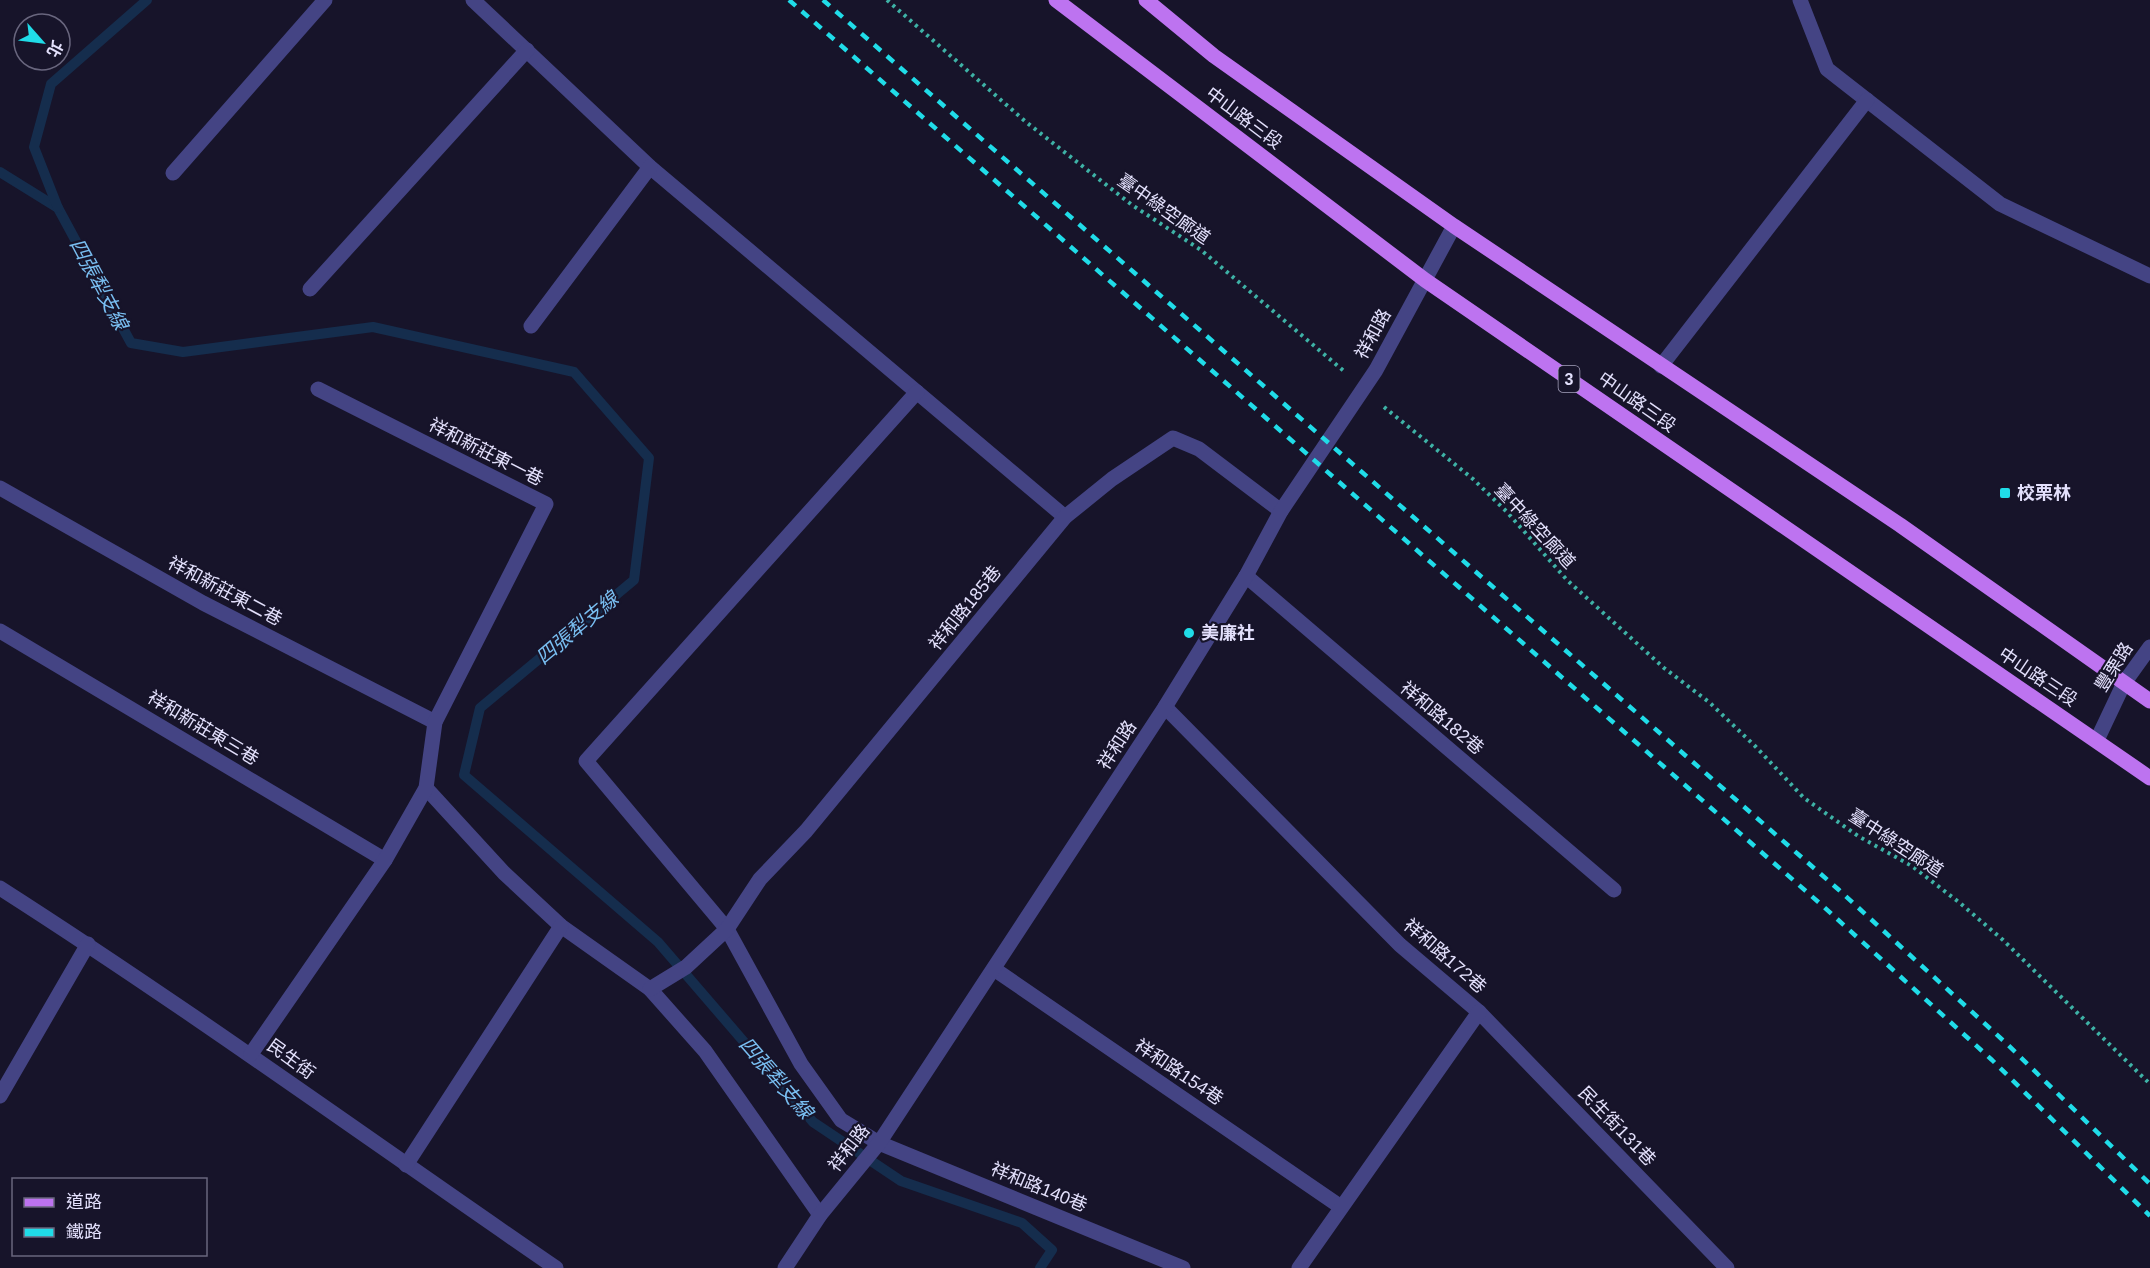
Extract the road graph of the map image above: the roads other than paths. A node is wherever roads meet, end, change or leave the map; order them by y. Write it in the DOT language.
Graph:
graph roads {
  1 [pos="325,0"];
  2 [pos="473,0"];
  3 [pos="1056,0"];
  4 [pos="1146,0"];
  5 [pos="1800,0"];
  6 [pos="526,50"];
  7 [pos="1867,100"];
  8 [pos="650,166"];
  9 [pos="173,172"];
  10 [pos="1454,226"];
  11 [pos="2150,276"];
  12 [pos="1425,280"];
  13 [pos="310,289"];
  14 [pos="531,326"];
  15 [pos="1661,366"];
  16 [pos="318,389"];
  17 [pos="917,392"];
  18 [pos="0,488"];
  19 [pos="1281,512"];
  20 [pos="1065,517"];
  21 [pos="1246,576"];
  22 [pos="0,631"];
  23 [pos="2150,646"];
  24 [pos="2124,683"];
  25 [pos="2150,701"];
  26 [pos="1166,707"];
  27 [pos="435,722"];
  28 [pos="2097,740"];
  29 [pos="2150,778"];
  30 [pos="426,788"];
  31 [pos="385,860"];
  32 [pos="0,888"];
  33 [pos="1614,890"];
  34 [pos="561,926"];
  35 [pos="727,929"];
  36 [pos="88,944"];
  37 [pos="994,969"];
  38 [pos="650,988"];
  39 [pos="1479,1012"];
  40 [pos="251,1054"];
  41 [pos="0,1096"];
  42 [pos="879,1143"];
  43 [pos="406,1165"];
  44 [pos="1341,1207"];
  45 [pos="820,1215"];
  46 [pos="556,1268"];
  47 [pos="785,1268"];
  48 [pos="1183,1268"];
  49 [pos="1299,1268"];
  50 [pos="1728,1268"];
  1 -- 9 [label="street"];
  2 -- 6 [label="street"];
  3 -- 12 [label="main road, 中山路三段 / 3"];
  4 -- 10 [label="main road, 中山路三段"];
  5 -- 7 [label="street"];
  6 -- 8 [label="street"];
  6 -- 13 [label="street"];
  7 -- 11 [label="street"];
  7 -- 15 [label="street"];
  8 -- 14 [label="street"];
  8 -- 17 [label="street"];
  10 -- 12 [label="street, 祥和路"];
  10 -- 15 [label="main road, 中山路三段"];
  12 -- 19 [label="street, 祥和路"];
  12 -- 28 [label="main road, 中山路三段 / 3"];
  15 -- 24 [label="main road, 中山路三段"];
  16 -- 27 [label="street, 祥和新莊東一巷"];
  17 -- 20 [label="street"];
  17 -- 35 [label="street, 祥和路140巷"];
  18 -- 27 [label="street, 祥和新莊東二巷"];
  19 -- 20 [label="street, 祥和路185巷"];
  19 -- 21 [label="street, 祥和路"];
  20 -- 35 [label="street, 祥和路185巷"];
  21 -- 26 [label="street, 祥和路"];
  21 -- 33 [label="street, 祥和路182巷"];
  22 -- 31 [label="street, 祥和新莊東三巷"];
  23 -- 24 [label="street, 豐栗路"];
  24 -- 25 [label="main road, 中山路三段"];
  24 -- 28 [label="street, 豐栗路"];
  26 -- 37 [label="street, 祥和路"];
  26 -- 39 [label="street, 祥和路172巷"];
  27 -- 30 [label="street"];
  28 -- 29 [label="main road, 中山路三段 / 3"];
  30 -- 31 [label="street"];
  30 -- 34 [label="street"];
  31 -- 40 [label="street"];
  32 -- 36 [label="street, 民生街"];
  34 -- 38 [label="street"];
  34 -- 43 [label="street"];
  35 -- 38 [label="street, 祥和路185巷"];
  35 -- 42 [label="street, 祥和路140巷"];
  36 -- 40 [label="street, 民生街"];
  36 -- 41 [label="street"];
  37 -- 42 [label="street, 祥和路"];
  37 -- 44 [label="street, 祥和路154巷"];
  38 -- 45 [label="street"];
  39 -- 44 [label="street, 祥和路172巷"];
  39 -- 50 [label="street, 民生街131巷"];
  40 -- 43 [label="street, 民生街"];
  42 -- 45 [label="street, 祥和路"];
  42 -- 48 [label="street, 祥和路140巷"];
  43 -- 46 [label="street, 民生街"];
  44 -- 49 [label="street, 祥和路172巷"];
  45 -- 47 [label="street, 祥和路"];
}
